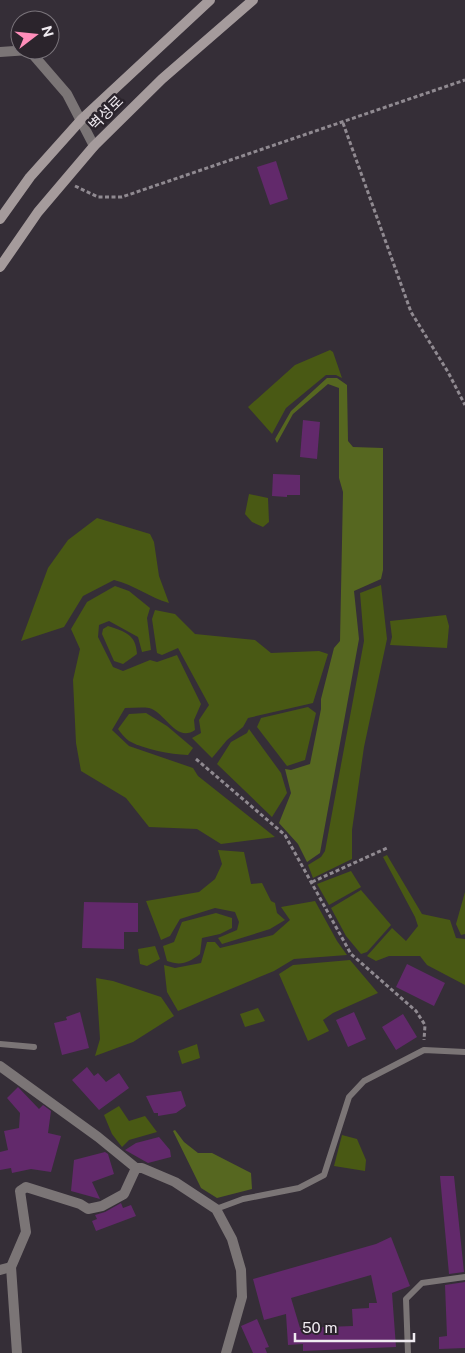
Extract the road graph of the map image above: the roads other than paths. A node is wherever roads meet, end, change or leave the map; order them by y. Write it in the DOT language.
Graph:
graph roads {
  1 [pos="210,0"];
  2 [pos="253,0"];
  3 [pos="0,52"];
  4 [pos="81,120"];
  5 [pos="94,146"];
  6 [pos="0,219"];
  7 [pos="0,267"];
  8 [pos="0,1044"];
  9 [pos="34,1047"];
  10 [pos="465,1052"];
  11 [pos="0,1066"];
  12 [pos="136,1168"];
  13 [pos="216,1209"];
  14 [pos="11,1267"];
  15 [pos="0,1270"];
  16 [pos="465,1277"];
  17 [pos="17,1353"];
  18 [pos="226,1353"];
  19 [pos="408,1353"];
  1 -- 4 [label="main road, 벽성로"];
  2 -- 5 [label="main road, 벽성로"];
  3 -- 4 [label="street"];
  4 -- 5 [label="street"];
  4 -- 6 [label="main road, 벽성로"];
  5 -- 7 [label="main road, 벽성로"];
  8 -- 9 [label="lane"];
  10 -- 13 [label="lane"];
  11 -- 12 [label="street"];
  12 -- 13 [label="street"];
  12 -- 14 [label="street"];
  13 -- 18 [label="street"];
  14 -- 15 [label="street"];
  14 -- 17 [label="street"];
  16 -- 19 [label="lane"];
}
